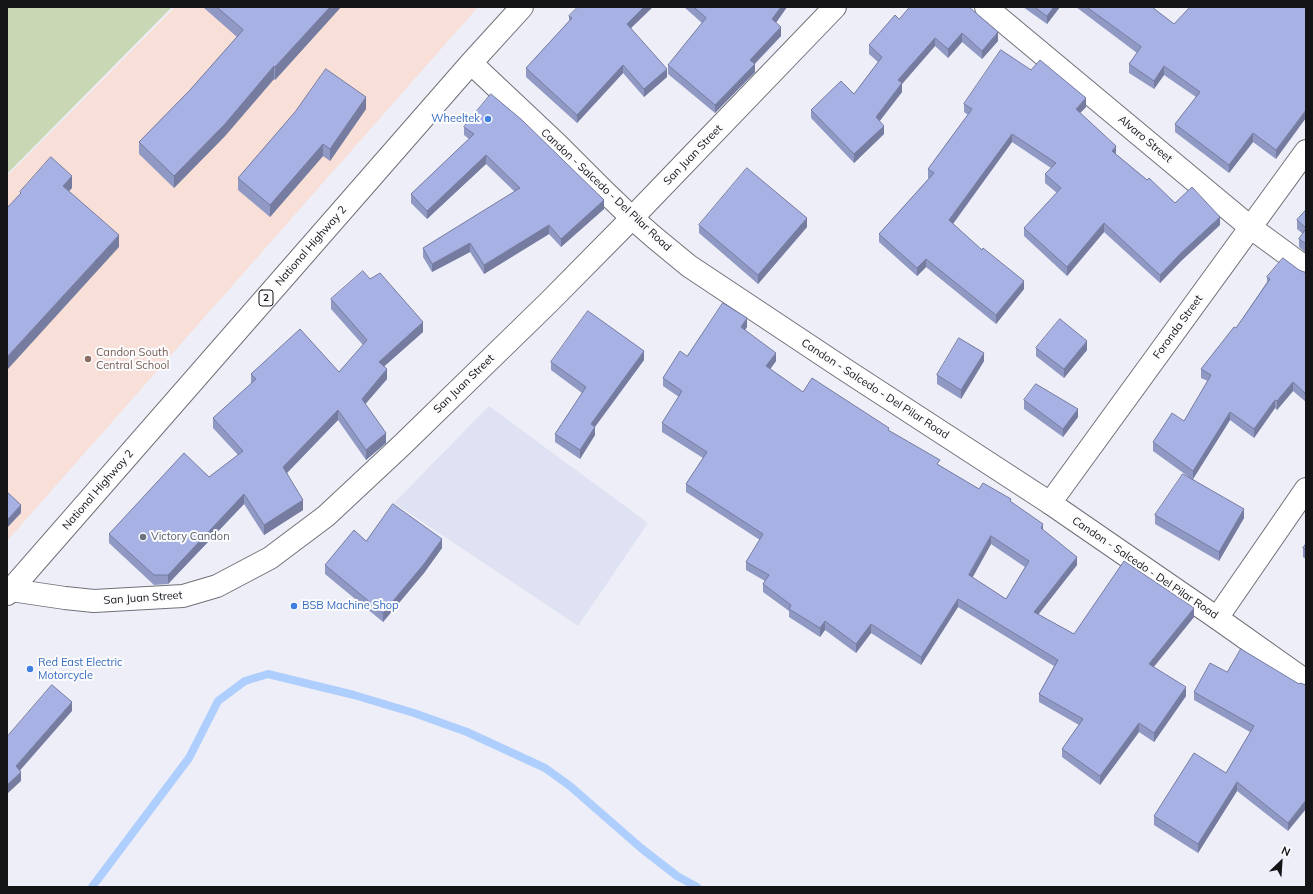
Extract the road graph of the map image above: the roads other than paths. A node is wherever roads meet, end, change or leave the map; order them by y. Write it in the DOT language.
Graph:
graph roads {
  1 [pos="522,7"];
  2 [pos="835,7"];
  3 [pos="986,7"];
  4 [pos="471,63"];
  5 [pos="1306,151"];
  6 [pos="632,218"];
  7 [pos="1250,227"];
  8 [pos="1306,268"];
  9 [pos="1306,489"];
  10 [pos="1050,503"];
  11 [pos="8,591"];
  12 [pos="1217,618"];
  13 [pos="1306,681"];
  1 -- 4 [label="street, National Highway 2 / 2"];
  2 -- 6 [label="street, San Juan Street"];
  3 -- 7 [label="street, Alvaro Street"];
  4 -- 6 [label="street, Candon - Salcedo - Del Pilar Road"];
  4 -- 11 [label="street, National Highway 2 / 2"];
  5 -- 7 [label="street, Foronda Street"];
  6 -- 10 [label="street, Candon - Salcedo - Del Pilar Road"];
  6 -- 11 [label="street, San Juan Street"];
  7 -- 8 [label="street, Alvaro Street"];
  7 -- 10 [label="street, Foronda Street"];
  9 -- 12 [label="street"];
  10 -- 12 [label="street, Candon - Salcedo - Del Pilar Road"];
  12 -- 13 [label="street, Candon - Salcedo - Del Pilar Road"];
}
